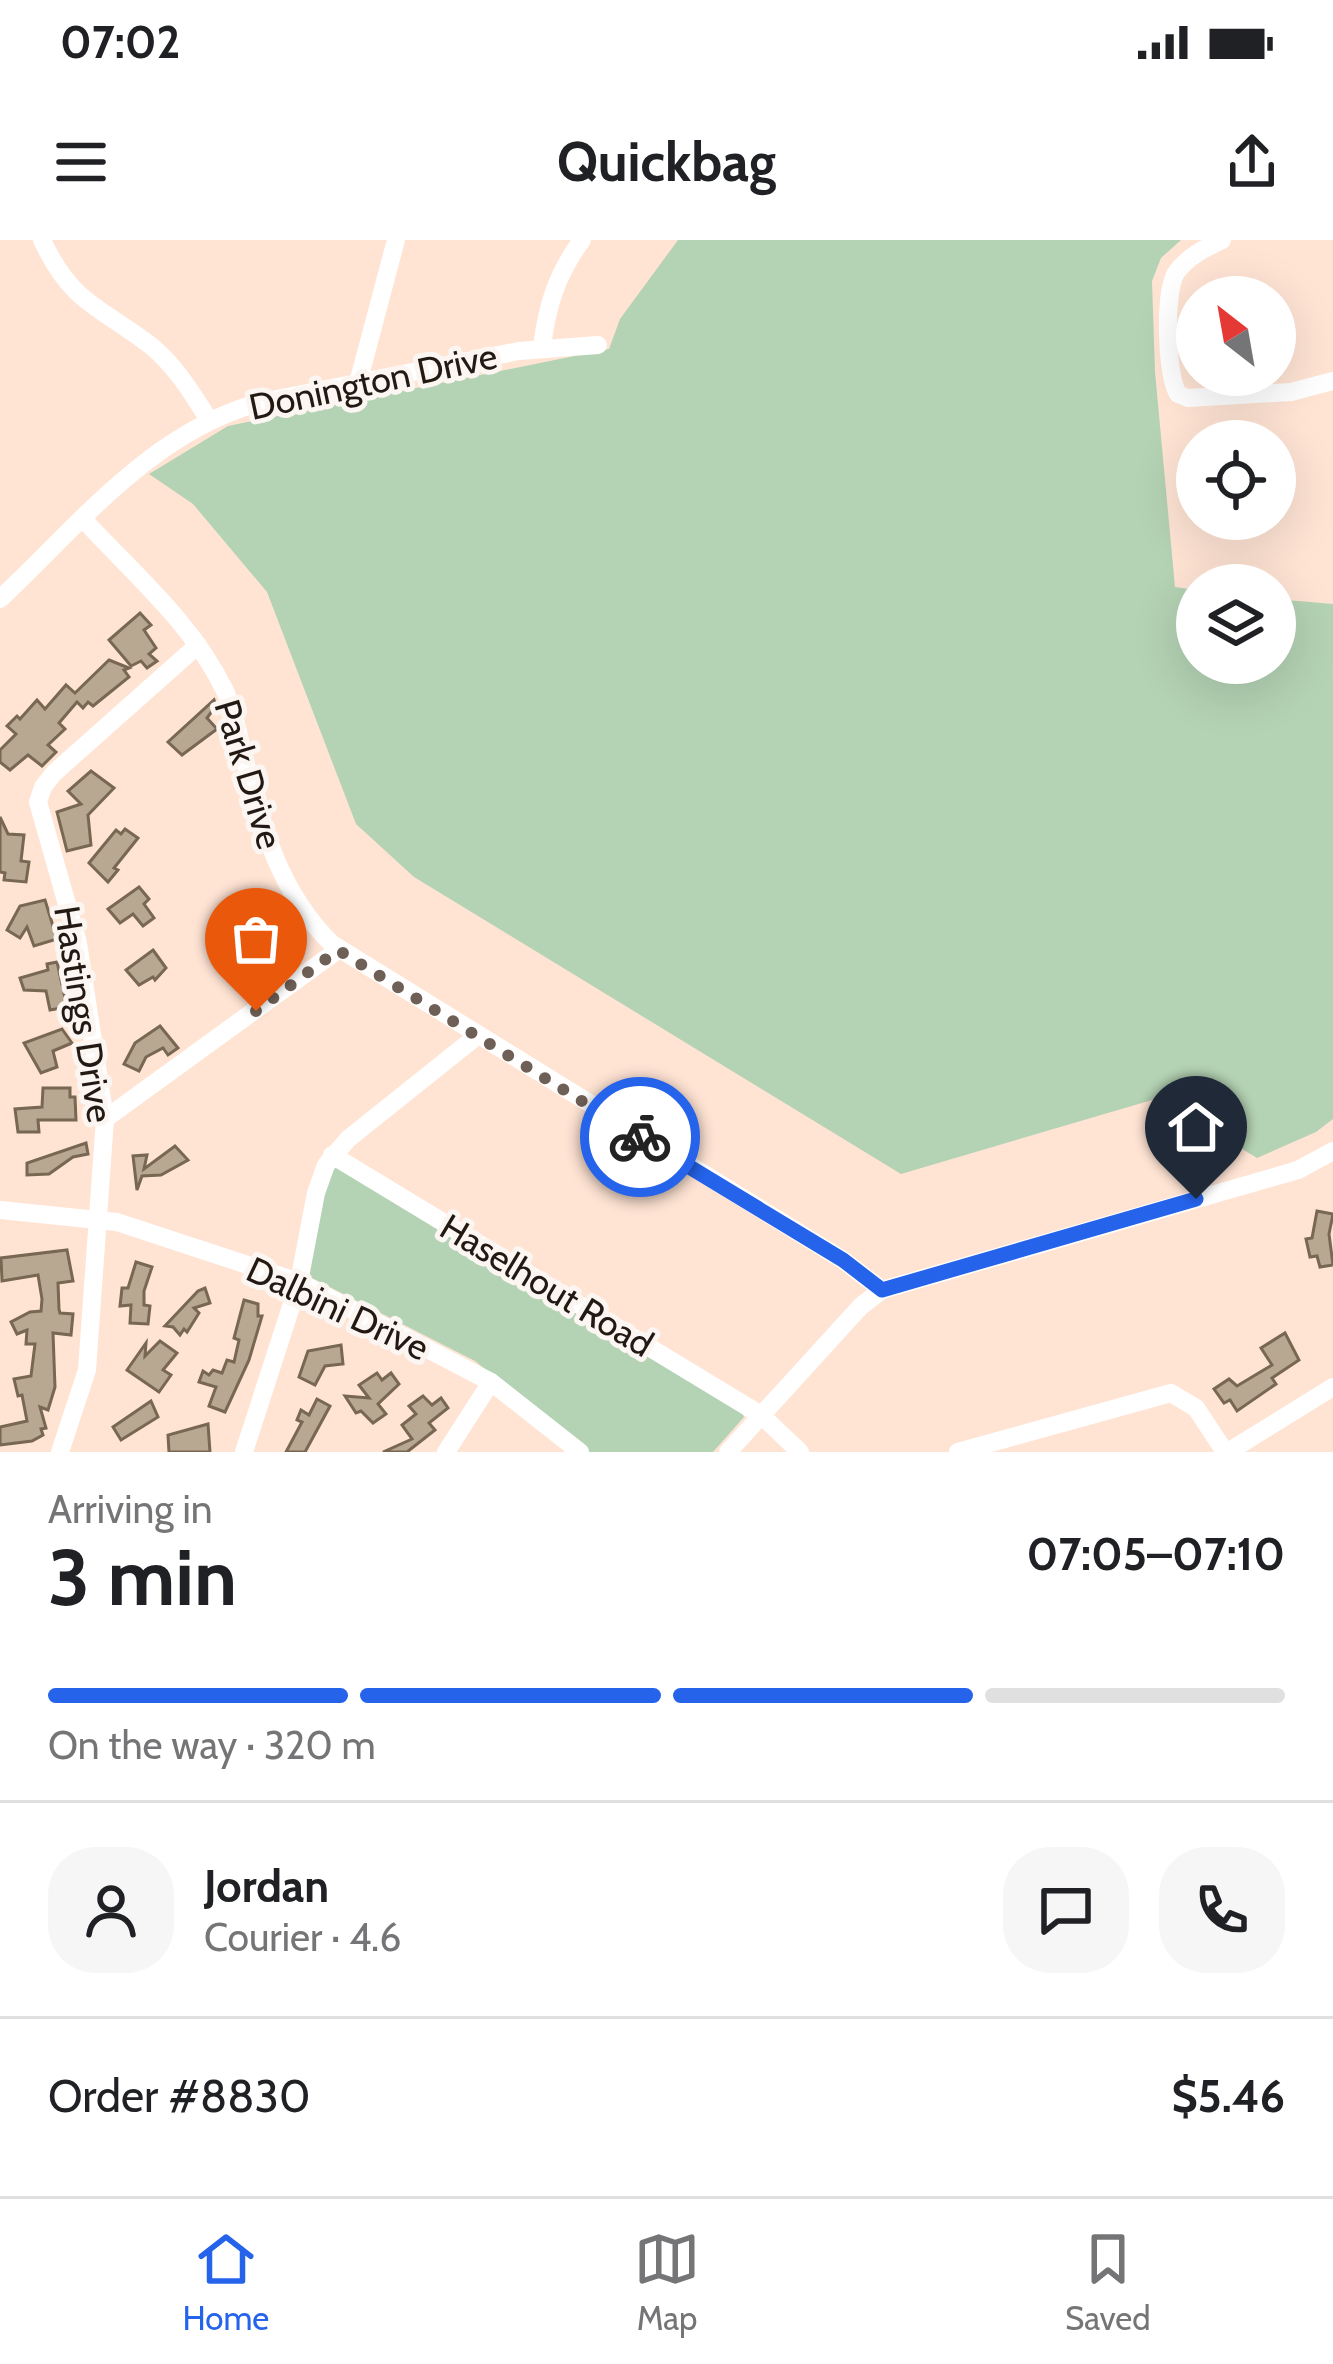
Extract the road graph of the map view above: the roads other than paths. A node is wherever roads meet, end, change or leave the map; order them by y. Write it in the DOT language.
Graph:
graph roads {
  1 [pos="42,240"];
  2 [pos="396,240"];
  3 [pos="582,240"];
  4 [pos="1222,240"];
  5 [pos="598,346"];
  6 [pos="542,347"];
  7 [pos="1333,381"];
  8 [pos="358,383"];
  9 [pos="209,420"];
  10 [pos="84,520"];
  11 [pos="0,599"];
  12 [pos="198,645"];
  13 [pos="338,950"];
  14 [pos="477,1036"];
  15 [pos="105,1119"];
  16 [pos="332,1155"];
  17 [pos="1328,1161"];
  18 [pos="0,1210"];
  19 [pos="99,1220"];
  20 [pos="299,1282"];
  21 [pos="882,1290"];
  22 [pos="490,1382"];
  23 [pos="1333,1387"];
  24 [pos="761,1415"];
  25 [pos="61,1452"];
  26 [pos="244,1452"];
  27 [pos="446,1452"];
  28 [pos="580,1452"];
  29 [pos="728,1452"];
  30 [pos="800,1452"];
  31 [pos="958,1452"];
  32 [pos="1226,1452"];
  1 -- 9 [label="street"];
  2 -- 8 [label="street"];
  3 -- 6 [label="street"];
  4 -- 7 [label="street"];
  5 -- 6 [label="street, Donington Drive"];
  6 -- 8 [label="street, Donington Drive"];
  8 -- 9 [label="street, Donington Drive"];
  9 -- 10 [label="street, Donington Drive"];
  10 -- 11 [label="street, Donington Drive"];
  10 -- 12 [label="street, Park Drive"];
  12 -- 13 [label="street, Park Drive"];
  12 -- 15 [label="street, Hastings Drive"];
  13 -- 14 [label="street, Park Drive"];
  13 -- 15 [label="street"];
  14 -- 16 [label="street"];
  14 -- 21 [label="street, Park Drive"];
  15 -- 19 [label="street, Hastings Drive"];
  16 -- 20 [label="street"];
  16 -- 24 [label="street, Haselhout Road"];
  17 -- 21 [label="street"];
  18 -- 19 [label="street, Dalbini Drive"];
  19 -- 20 [label="street, Dalbini Drive"];
  19 -- 25 [label="street, Hastings Drive"];
  20 -- 22 [label="street, Dalbini Drive"];
  20 -- 26 [label="street"];
  21 -- 24 [label="street"];
  22 -- 27 [label="street"];
  22 -- 28 [label="street, Dalbini Drive"];
  23 -- 32 [label="street"];
  24 -- 29 [label="street"];
  24 -- 30 [label="street, Haselhout Road"];
  31 -- 32 [label="street"];
}
